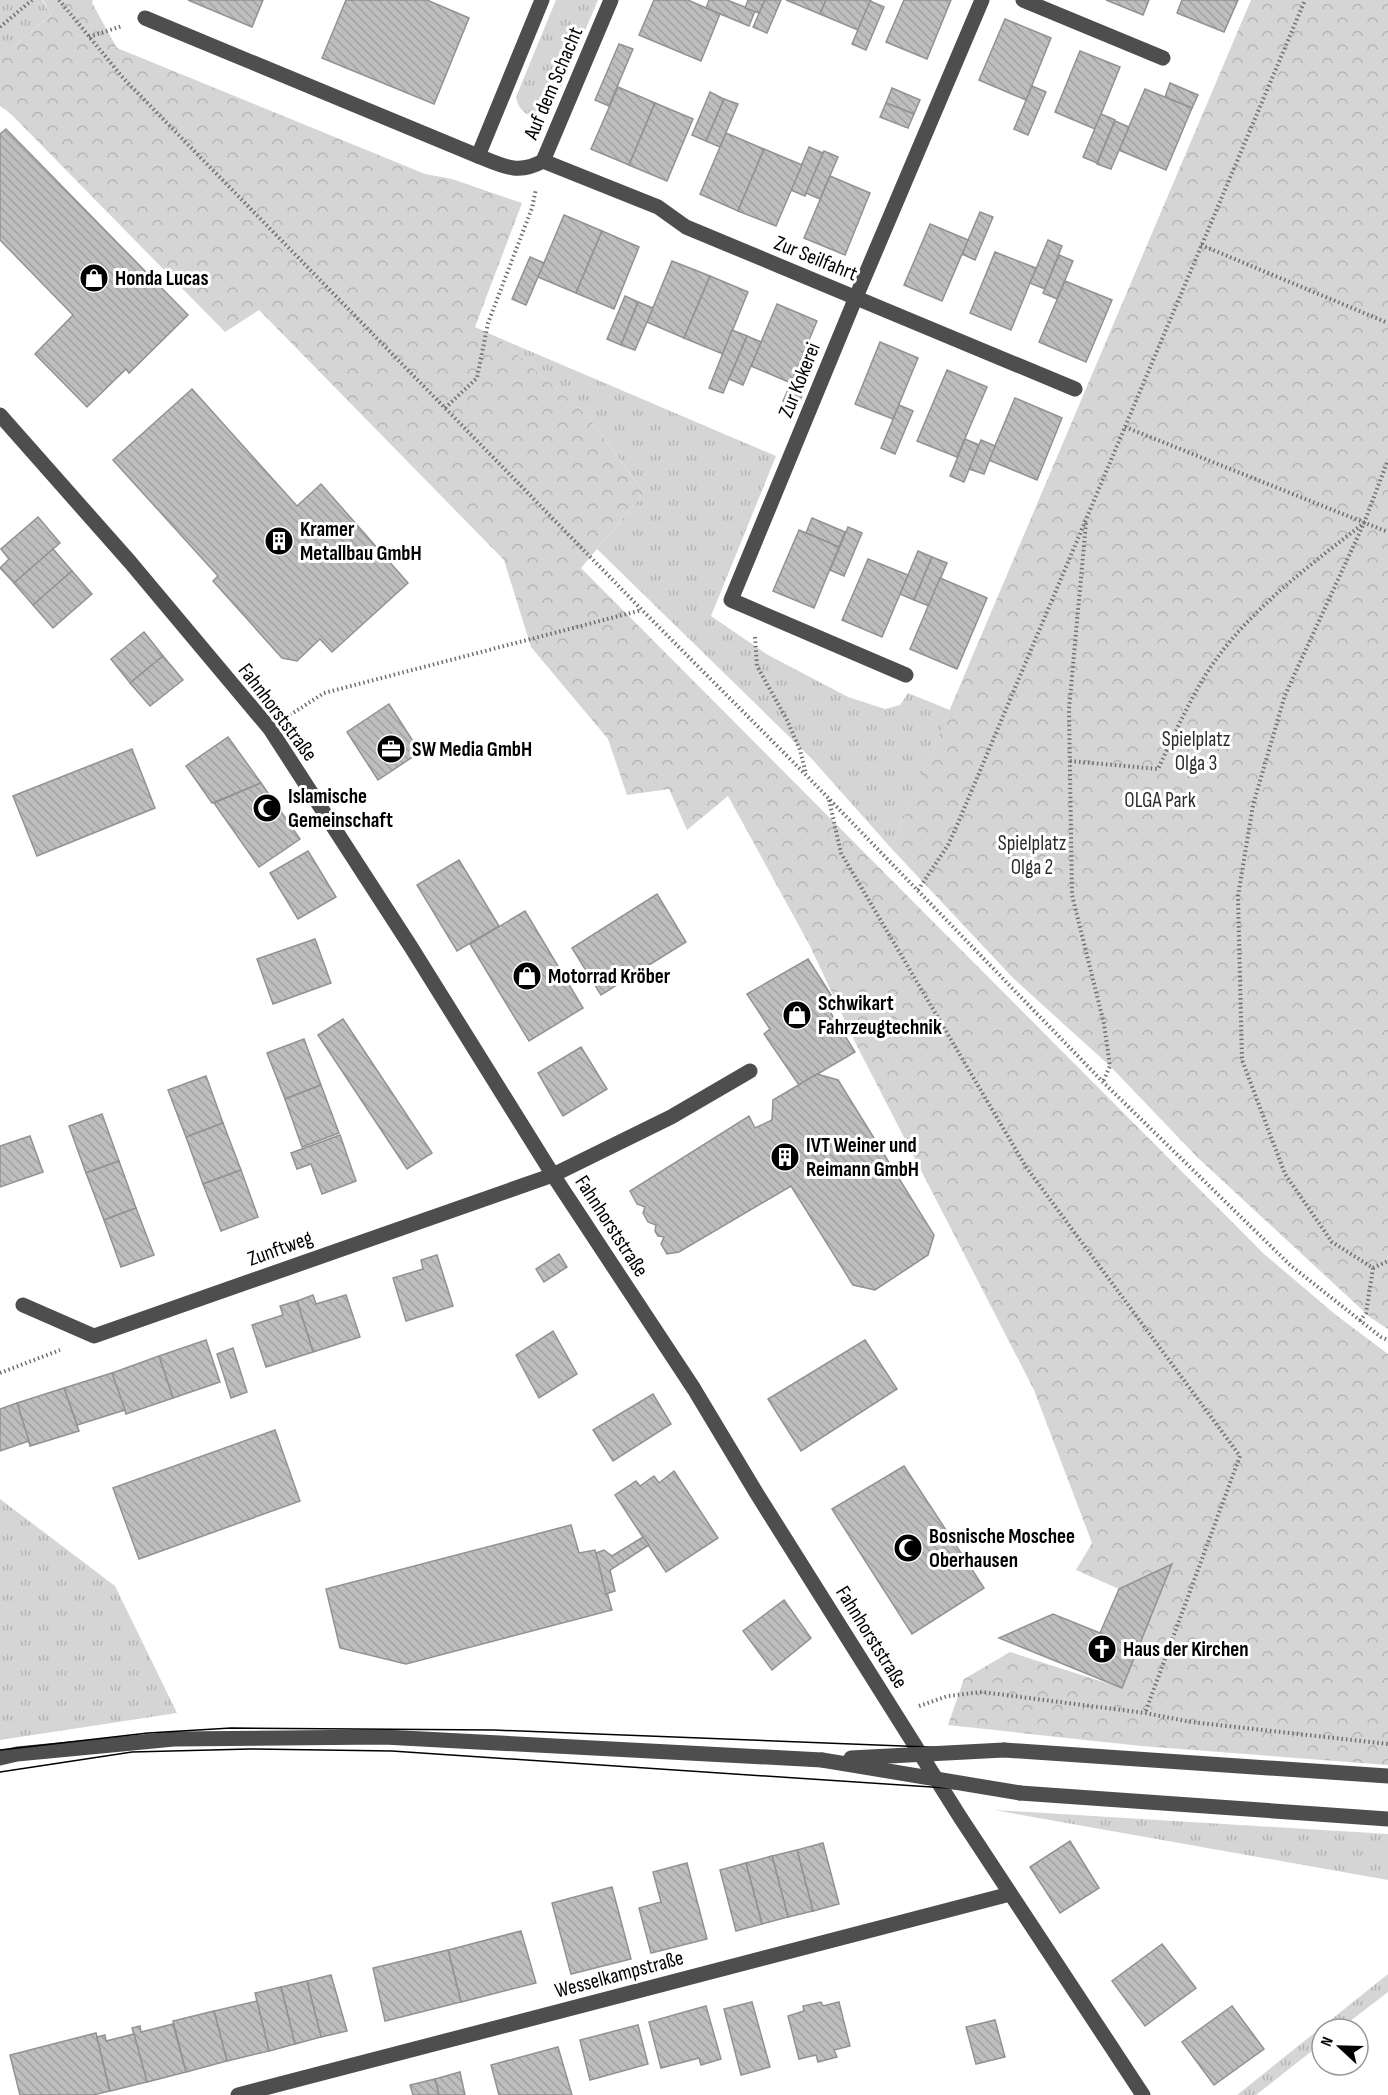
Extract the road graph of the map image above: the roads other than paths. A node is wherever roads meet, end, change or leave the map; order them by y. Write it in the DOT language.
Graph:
graph roads {
  1 [pos="542,0"];
  2 [pos="611,0"];
  3 [pos="982,0"];
  4 [pos="1023,0"];
  5 [pos="145,18"];
  6 [pos="1163,58"];
  7 [pos="478,156"];
  8 [pos="543,161"];
  9 [pos="856,297"];
  10 [pos="1075,389"];
  11 [pos="0,415"];
  12 [pos="906,675"];
  13 [pos="750,1071"];
  14 [pos="553,1175"];
  15 [pos="23,1305"];
  16 [pos="0,1758"];
  17 [pos="822,1760"];
  18 [pos="1388,1776"];
  19 [pos="1388,1819"];
  20 [pos="1010,1894"];
  21 [pos="238,2095"];
  22 [pos="1143,2095"];
  1 -- 7 [label="street, Auf dem Schacht"];
  2 -- 8 [label="street, Auf dem Schacht"];
  3 -- 9 [label="street, Zur Kokerei"];
  4 -- 6 [label="street"];
  5 -- 7 [label="street"];
  7 -- 8 [label="street, Auf dem Schacht"];
  8 -- 9 [label="street, Zur Seilfahrt"];
  9 -- 10 [label="street, Zur Seilfahrt"];
  9 -- 12 [label="street, Zur Kokerei"];
  11 -- 14 [label="street, Fahnhorststraße"];
  13 -- 14 [label="street, Zunftweg"];
  14 -- 15 [label="street, Zunftweg"];
  14 -- 20 [label="street, Fahnhorststraße"];
  16 -- 17 [label="street"];
  17 -- 18 [label="street, bridge"];
  17 -- 19 [label="street, bridge"];
  20 -- 21 [label="street, Wesselkampstraße"];
  20 -- 22 [label="street, Fahnhorststraße"];
}
